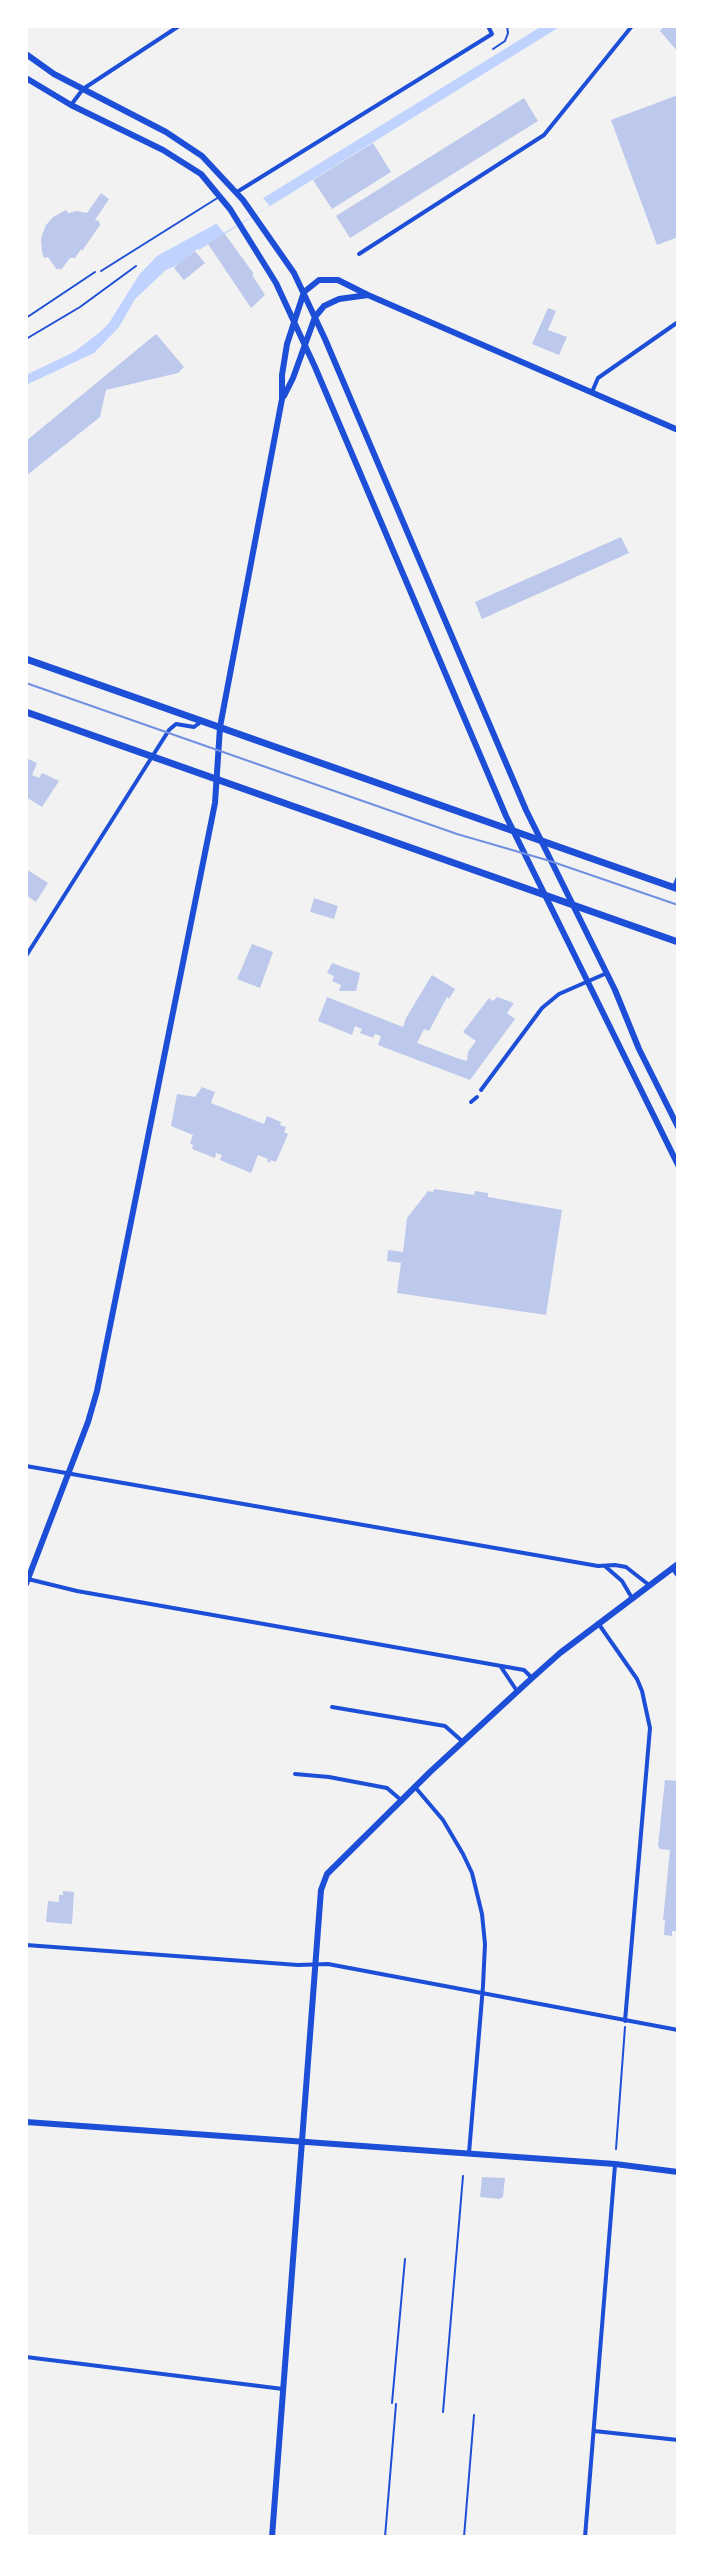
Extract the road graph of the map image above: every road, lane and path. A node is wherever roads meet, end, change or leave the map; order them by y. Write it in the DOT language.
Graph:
graph roads {
  1 [pos="179,26"];
  2 [pos="488,26"];
  3 [pos="507,26"];
  4 [pos="632,26"];
  5 [pos="493,49"];
  6 [pos="26,54"];
  7 [pos="26,78"];
  8 [pos="83,89"];
  9 [pos="71,105"];
  10 [pos="237,192"];
  11 [pos="220,196"];
  12 [pos="359,254"];
  13 [pos="136,266"];
  14 [pos="101,271"];
  15 [pos="304,292"];
  16 [pos="368,295"];
  17 [pos="315,317"];
  18 [pos="26,318"];
  19 [pos="294,320"];
  20 [pos="678,322"];
  21 [pos="26,339"];
  22 [pos="305,344"];
  23 [pos="592,392"];
  24 [pos="282,399"];
  25 [pos="678,430"];
  26 [pos="26,659"];
  27 [pos="26,712"];
  28 [pos="202,721"];
  29 [pos="220,727"];
  30 [pos="154,757"];
  31 [pos="217,780"];
  32 [pos="512,830"];
  33 [pos="540,839"];
  34 [pos="678,877"];
  35 [pos="676,888"];
  36 [pos="543,894"];
  37 [pos="571,904"];
  38 [pos="678,942"];
  39 [pos="26,956"];
  40 [pos="607,973"];
  41 [pos="587,982"];
  42 [pos="481,1090"];
  43 [pos="477,1097"];
  44 [pos="471,1102"];
  45 [pos="678,1127"];
  46 [pos="676,1162"];
  47 [pos="26,1466"];
  48 [pos="68,1473"];
  49 [pos="675,1566"];
  50 [pos="606,1567"];
  51 [pos="678,1576"];
  52 [pos="27,1582"];
  53 [pos="649,1585"];
  54 [pos="632,1598"];
  55 [pos="598,1623"];
  56 [pos="500,1666"];
  57 [pos="532,1678"];
  58 [pos="517,1691"];
  59 [pos="332,1707"];
  60 [pos="463,1742"];
  61 [pos="295,1774"];
  62 [pos="415,1787"];
  63 [pos="401,1800"];
  64 [pos="26,1945"];
  65 [pos="314,1966"];
  66 [pos="482,1994"];
  67 [pos="625,2021"];
  68 [pos="678,2030"];
  69 [pos="26,2122"];
  70 [pos="301,2143"];
  71 [pos="616,2149"];
  72 [pos="469,2155"];
  73 [pos="615,2164"];
  74 [pos="678,2172"];
  75 [pos="463,2176"];
  76 [pos="405,2259"];
  77 [pos="26,2357"];
  78 [pos="283,2389"];
  79 [pos="443,2412"];
  80 [pos="474,2415"];
  81 [pos="594,2431"];
  82 [pos="678,2440"];
  83 [pos="272,2537"];
  84 [pos="385,2537"];
  85 [pos="464,2537"];
  86 [pos="585,2537"];
  1 -- 8 [label="street"];
  2 -- 10 [label="street"];
  3 -- 5 [label="path"];
  4 -- 12 [label="street"];
  6 -- 8 [label="main road"];
  7 -- 9 [label="main road"];
  8 -- 9 [label="street"];
  8 -- 10 [label="main road"];
  9 -- 11 [label="main road"];
  10 -- 15 [label="main road"];
  11 -- 14 [label="lane"];
  11 -- 19 [label="main road"];
  13 -- 21 [label="path"];
  14 -- 18 [label="path"];
  15 -- 16 [label="main road"];
  15 -- 17 [label="main road"];
  15 -- 19 [label="main road"];
  16 -- 17 [label="main road"];
  16 -- 23 [label="main road"];
  17 -- 22 [label="main road"];
  17 -- 33 [label="main road"];
  19 -- 22 [label="main road"];
  19 -- 24 [label="main road"];
  20 -- 23 [label="street"];
  22 -- 24 [label="main road"];
  22 -- 32 [label="main road"];
  23 -- 25 [label="main road"];
  24 -- 29 [label="main road"];
  26 -- 28 [label="main road"];
  27 -- 30 [label="main road"];
  28 -- 29 [label="main road"];
  28 -- 30 [label="street"];
  29 -- 31 [label="main road"];
  29 -- 32 [label="main road"];
  30 -- 31 [label="main road"];
  30 -- 39 [label="street"];
  31 -- 36 [label="main road"];
  31 -- 48 [label="main road"];
  32 -- 33 [label="main road"];
  32 -- 36 [label="main road"];
  33 -- 35 [label="main road"];
  33 -- 37 [label="main road"];
  34 -- 35 [label="street"];
  36 -- 37 [label="main road"];
  36 -- 41 [label="main road"];
  37 -- 38 [label="main road"];
  37 -- 40 [label="main road"];
  40 -- 41 [label="street"];
  40 -- 45 [label="main road"];
  41 -- 42 [label="street"];
  41 -- 46 [label="main road"];
  43 -- 44 [label="street"];
  47 -- 48 [label="street"];
  48 -- 50 [label="street"];
  48 -- 52 [label="main road"];
  49 -- 51 [label="street"];
  49 -- 53 [label="main road"];
  50 -- 53 [label="street"];
  50 -- 54 [label="street"];
  52 -- 56 [label="street"];
  53 -- 54 [label="main road"];
  54 -- 55 [label="main road"];
  55 -- 57 [label="main road"];
  55 -- 67 [label="street"];
  56 -- 57 [label="street"];
  56 -- 58 [label="street"];
  57 -- 58 [label="main road"];
  58 -- 60 [label="main road"];
  59 -- 60 [label="street"];
  60 -- 62 [label="main road"];
  61 -- 63 [label="street"];
  62 -- 63 [label="main road"];
  62 -- 66 [label="street"];
  63 -- 65 [label="main road"];
  64 -- 65 [label="street"];
  65 -- 66 [label="street"];
  65 -- 70 [label="main road"];
  66 -- 67 [label="street"];
  66 -- 72 [label="street"];
  67 -- 68 [label="street"];
  67 -- 71 [label="path"];
  69 -- 70 [label="main road"];
  70 -- 72 [label="main road"];
  70 -- 78 [label="main road"];
  72 -- 73 [label="main road"];
  73 -- 74 [label="main road"];
  73 -- 81 [label="street"];
  75 -- 79 [label="path"];
  76 -- 84 [label="path"];
  77 -- 78 [label="street"];
  78 -- 83 [label="main road"];
  80 -- 85 [label="path"];
  81 -- 82 [label="street"];
  81 -- 86 [label="street"];
}
